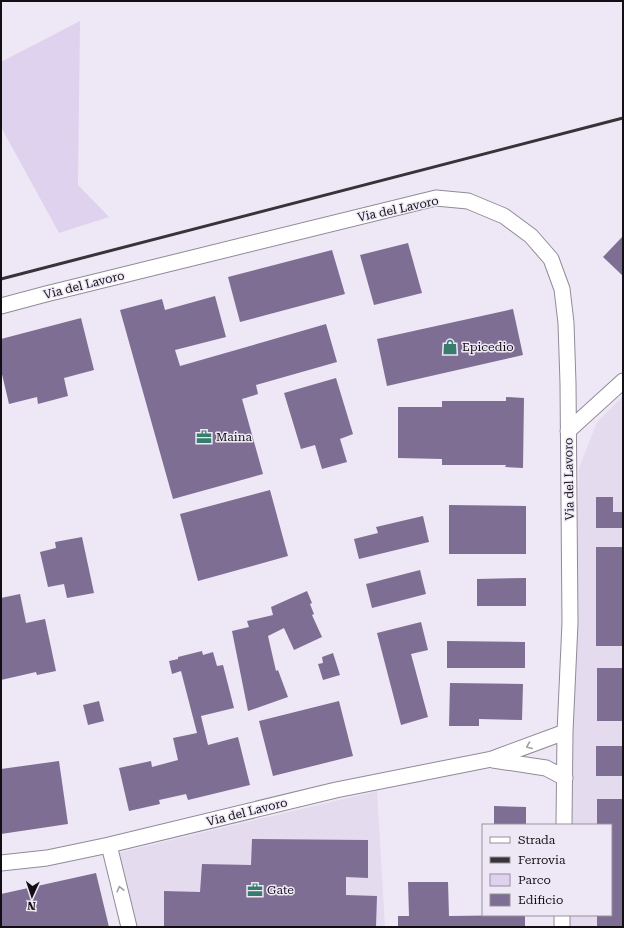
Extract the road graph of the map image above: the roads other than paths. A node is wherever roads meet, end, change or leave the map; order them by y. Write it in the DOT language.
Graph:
graph roads {
  1 [pos="1,306"];
  2 [pos="623,381"];
  3 [pos="568,431"];
  4 [pos="565,732"];
  5 [pos="492,760"];
  6 [pos="565,778"];
  7 [pos="564,824"];
  8 [pos="109,845"];
  9 [pos="1,863"];
  10 [pos="562,916"];
  11 [pos="129,927"];
  12 [pos="562,927"];
  1 -- 3 [label="street, Via del Lavoro"];
  2 -- 3 [label="street"];
  3 -- 4 [label="street, Via del Lavoro"];
  4 -- 5 [label="street, Via del Lavoro, one-way"];
  4 -- 6 [label="street, Via del Lavoro"];
  5 -- 6 [label="street, Via del Lavoro"];
  5 -- 8 [label="street, Via del Lavoro"];
  6 -- 7 [label="street, Via del Lavoro"];
  8 -- 9 [label="street, Via del Lavoro"];
  11 -- 8 [label="street, one-way"];
  10 -- 12 [label="street"];
}
